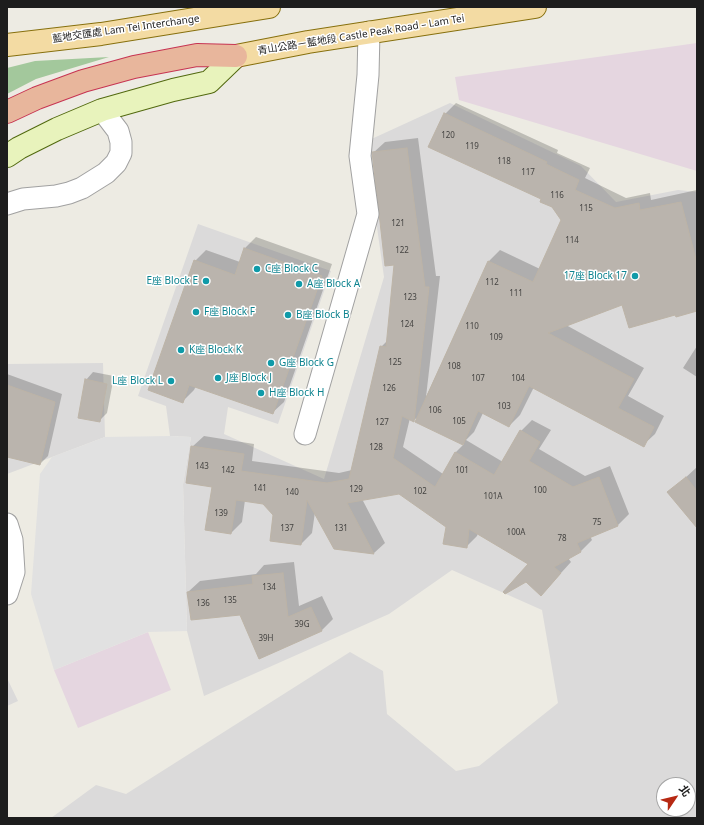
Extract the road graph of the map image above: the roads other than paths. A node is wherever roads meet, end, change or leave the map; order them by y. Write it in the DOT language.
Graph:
graph roads {
  1 [pos="269,7"];
  2 [pos="535,7"];
  3 [pos="369,32"];
  4 [pos="7,44"];
  5 [pos="236,56"];
  6 [pos="102,110"];
  7 [pos="7,112"];
  8 [pos="7,156"];
  9 [pos="7,204"];
  10 [pos="305,434"];
  11 [pos="7,524"];
  12 [pos="7,594"];
  1 -- 4 [label="main road, 藍地交匯處 Lam Tei Interchange"];
  2 -- 3 [label="main road, 青山公路－藍地段 Castle Peak Road – Lam Tei"];
  3 -- 5 [label="main road, 青山公路－藍地段 Castle Peak Road – Lam Tei"];
  3 -- 10 [label="street"];
  5 -- 6 [label="main road"];
  5 -- 7 [label="highway"];
  6 -- 8 [label="main road"];
  6 -- 9 [label="street"];
  11 -- 12 [label="street"];
}
